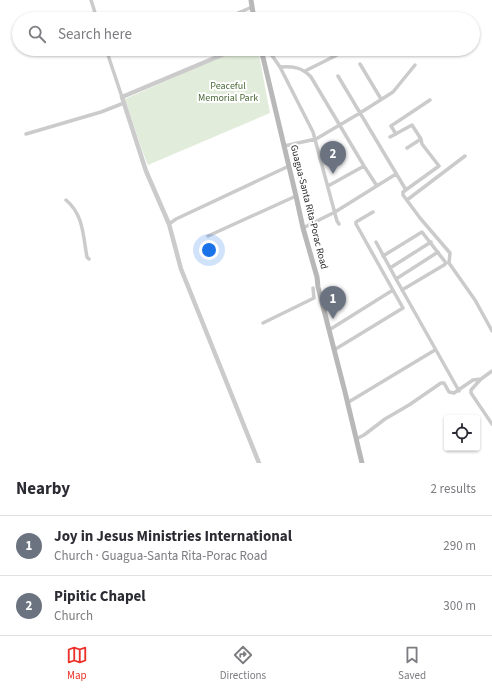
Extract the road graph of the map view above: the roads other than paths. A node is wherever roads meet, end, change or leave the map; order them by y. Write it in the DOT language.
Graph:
graph roads {
  1 [pos="91,0"];
  2 [pos="251,0"];
  3 [pos="252,7"];
  4 [pos="95,12"];
  5 [pos="240,12"];
  6 [pos="253,12"];
  7 [pos="108,56"];
  8 [pos="219,56"];
  9 [pos="262,56"];
  10 [pos="272,56"];
  11 [pos="335,56"];
  12 [pos="360,64"];
  13 [pos="415,65"];
  14 [pos="280,67"];
  15 [pos="305,71"];
  16 [pos="338,76"];
  17 [pos="122,97"];
  18 [pos="381,99"];
  19 [pos="430,100"];
  20 [pos="124,103"];
  21 [pos="360,113"];
  22 [pos="340,125"];
  23 [pos="26,134"];
  24 [pos="396,134"];
  25 [pos="390,137"];
  26 [pos="316,139"];
  27 [pos="422,139"];
  28 [pos="284,146"];
  29 [pos="407,148"];
  30 [pos="465,156"];
  31 [pos="288,166"];
  32 [pos="364,166"];
  33 [pos="396,174"];
  34 [pos="328,186"];
  35 [pos="377,186"];
  36 [pos="406,190"];
  37 [pos="296,196"];
  38 [pos="66,200"];
  39 [pos="407,200"];
  40 [pos="335,212"];
  41 [pos="373,212"];
  42 [pos="169,224"];
  43 [pos="339,224"];
  44 [pos="303,228"];
  45 [pos="208,236"];
  46 [pos="376,242"];
  47 [pos="430,242"];
  48 [pos="438,252"];
  49 [pos="383,256"];
  50 [pos="89,259"];
  51 [pos="390,268"];
  52 [pos="396,279"];
  53 [pos="313,288"];
  54 [pos="393,290"];
  55 [pos="402,290"];
  56 [pos="263,323"];
  57 [pos="329,330"];
  58 [pos="492,332"];
  59 [pos="334,350"];
  60 [pos="435,350"];
  61 [pos="492,371"];
  62 [pos="481,379"];
  63 [pos="468,383"];
  64 [pos="473,387"];
  65 [pos="459,391"];
  66 [pos="347,403"];
  67 [pos="492,424"];
  68 [pos="356,439"];
  69 [pos="259,463"];
  70 [pos="362,463"];
  1 -- 4 [label="street"];
  2 -- 3 [label="main road"];
  3 -- 5 [label="street"];
  3 -- 6 [label="main road"];
  7 -- 17 [label="street"];
  8 -- 17 [label="street"];
  9 -- 28 [label="main road, Guagua-Santa Rita-Porac Road"];
  10 -- 14 [label="street"];
  11 -- 15 [label="street"];
  12 -- 18 [label="street"];
  13 -- 18 [label="street"];
  14 -- 15 [label="street"];
  14 -- 26 [label="street"];
  15 -- 22 [label="street"];
  16 -- 21 [label="street"];
  17 -- 20 [label="street"];
  18 -- 21 [label="street"];
  19 -- 24 [label="street"];
  20 -- 23 [label="street"];
  20 -- 42 [label="street"];
  21 -- 22 [label="street"];
  21 -- 33 [label="street"];
  22 -- 26 [label="street"];
  22 -- 32 [label="street"];
  24 -- 25 [label="street"];
  24 -- 27 [label="street"];
  26 -- 28 [label="street"];
  26 -- 34 [label="street"];
  27 -- 29 [label="street"];
  27 -- 36 [label="street"];
  28 -- 31 [label="main road, Guagua-Santa Rita-Porac Road"];
  30 -- 39 [label="street"];
  31 -- 37 [label="main road, Guagua-Santa Rita-Porac Road"];
  31 -- 42 [label="street"];
  32 -- 34 [label="street"];
  32 -- 35 [label="street"];
  33 -- 35 [label="street"];
  33 -- 36 [label="street"];
  34 -- 40 [label="street"];
  35 -- 40 [label="street"];
  36 -- 39 [label="street"];
  37 -- 44 [label="main road, Guagua-Santa Rita-Porac Road"];
  37 -- 45 [label="street"];
  38 -- 50 [label="street"];
  39 -- 58 [label="street"];
  40 -- 43 [label="street"];
  40 -- 44 [label="street"];
  41 -- 54 [label="street"];
  42 -- 69 [label="street"];
  44 -- 57 [label="main road, Guagua-Santa Rita-Porac Road"];
  46 -- 49 [label="street"];
  47 -- 48 [label="street"];
  47 -- 49 [label="street"];
  47 -- 51 [label="street"];
  48 -- 52 [label="street"];
  48 -- 55 [label="street"];
  49 -- 51 [label="street"];
  51 -- 52 [label="street"];
  52 -- 55 [label="street"];
  53 -- 56 [label="street"];
  54 -- 57 [label="street"];
  54 -- 59 [label="street"];
  55 -- 60 [label="street"];
  57 -- 59 [label="main road, Guagua-Santa Rita-Porac Road"];
  59 -- 66 [label="main road, Guagua-Santa Rita-Porac Road"];
  60 -- 65 [label="street"];
  60 -- 66 [label="street"];
  61 -- 62 [label="street"];
  62 -- 63 [label="street"];
  62 -- 64 [label="street"];
  63 -- 64 [label="street"];
  63 -- 65 [label="street"];
  64 -- 67 [label="street"];
  65 -- 68 [label="street"];
  66 -- 68 [label="main road, Guagua-Santa Rita-Porac Road"];
  68 -- 70 [label="main road, Guagua-Santa Rita-Porac Road"];
}
